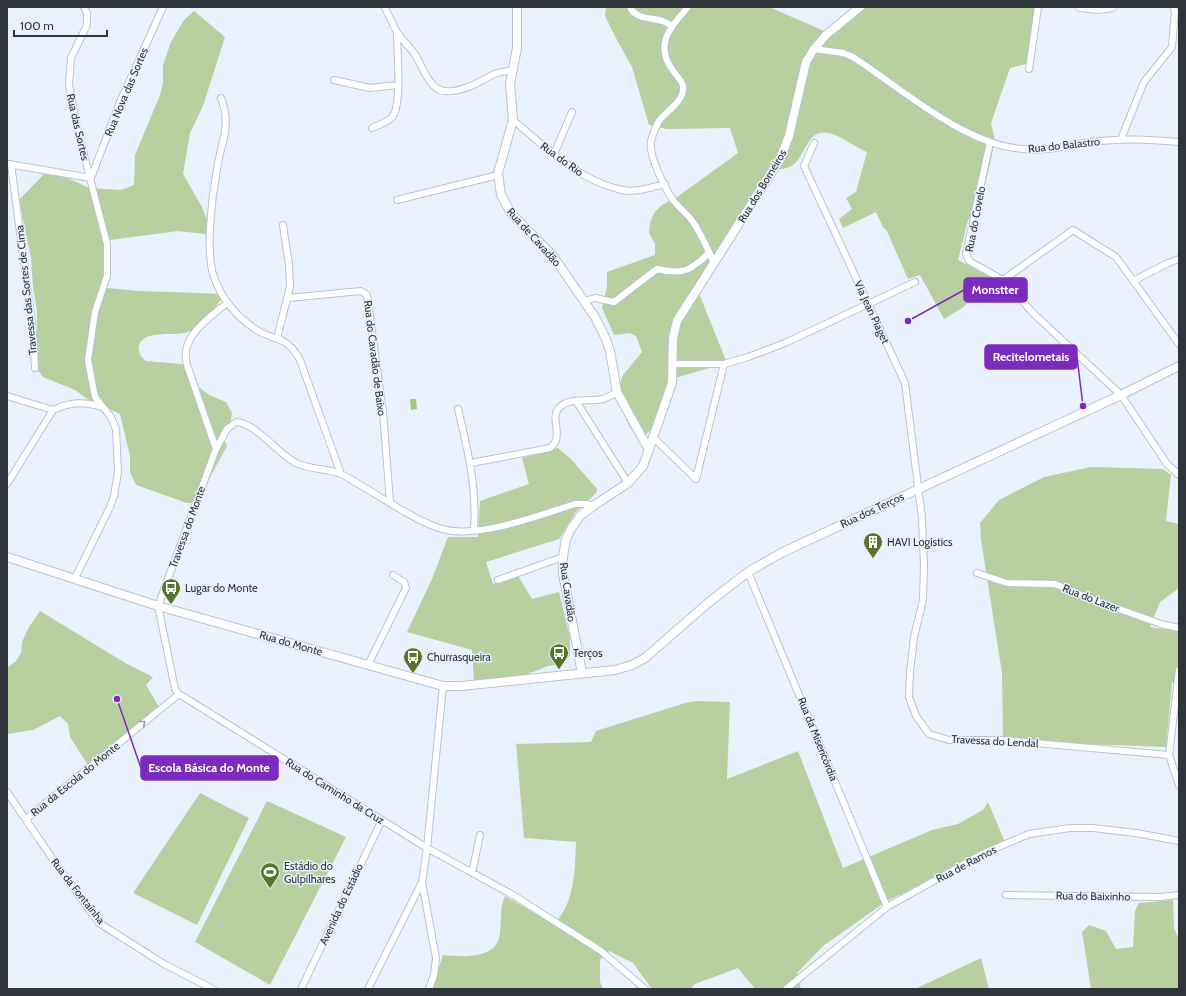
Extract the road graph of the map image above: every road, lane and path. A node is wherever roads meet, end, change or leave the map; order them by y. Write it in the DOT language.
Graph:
graph roads {
  1 [pos="84,7"];
  2 [pos="163,7"];
  3 [pos="384,7"];
  4 [pos="517,7"];
  5 [pos="630,7"];
  6 [pos="688,7"];
  7 [pos="860,7"];
  8 [pos="1038,7"];
  9 [pos="1080,7"];
  10 [pos="1112,7"];
  11 [pos="1173,7"];
  12 [pos="671,26"];
  13 [pos="397,33"];
  14 [pos="1176,47"];
  15 [pos="814,49"];
  16 [pos="1029,69"];
  17 [pos="513,71"];
  18 [pos="334,80"];
  19 [pos="398,85"];
  20 [pos="221,98"];
  21 [pos="572,112"];
  22 [pos="513,120"];
  23 [pos="372,128"];
  24 [pos="1120,139"];
  25 [pos="990,142"];
  26 [pos="1179,142"];
  27 [pos="814,144"];
  28 [pos="554,154"];
  29 [pos="9,164"];
  30 [pos="498,175"];
  31 [pos="91,178"];
  32 [pos="665,184"];
  33 [pos="397,200"];
  34 [pos="283,226"];
  35 [pos="709,254"];
  36 [pos="1179,259"];
  37 [pos="714,263"];
  38 [pos="1003,280"];
  39 [pos="1133,281"];
  40 [pos="914,282"];
  41 [pos="288,298"];
  42 [pos="585,302"];
  43 [pos="226,303"];
  44 [pos="868,304"];
  45 [pos="277,338"];
  46 [pos="1179,344"];
  47 [pos="673,364"];
  48 [pos="724,364"];
  49 [pos="1179,366"];
  50 [pos="35,368"];
  51 [pos="617,392"];
  52 [pos="1120,395"];
  53 [pos="7,396"];
  54 [pos="576,401"];
  55 [pos="102,407"];
  56 [pos="458,409"];
  57 [pos="53,410"];
  58 [pos="653,437"];
  59 [pos="216,449"];
  60 [pos="649,450"];
  61 [pos="471,463"];
  62 [pos="341,474"];
  63 [pos="1179,476"];
  64 [pos="628,483"];
  65 [pos="7,484"];
  66 [pos="919,489"];
  67 [pos="390,502"];
  68 [pos="593,506"];
  69 [pos="474,530"];
  70 [pos="7,556"];
  71 [pos="563,557"];
  72 [pos="748,572"];
  73 [pos="977,573"];
  74 [pos="393,575"];
  75 [pos="75,578"];
  76 [pos="498,580"];
  77 [pos="158,606"];
  78 [pos="1179,628"];
  79 [pos="368,665"];
  80 [pos="1179,670"];
  81 [pos="582,673"];
  82 [pos="443,686"];
  83 [pos="1178,688"];
  84 [pos="179,694"];
  85 [pos="1170,755"];
  86 [pos="1179,785"];
  87 [pos="7,792"];
  88 [pos="26,819"];
  89 [pos="382,820"];
  90 [pos="480,835"];
  91 [pos="1179,841"];
  92 [pos="427,848"];
  93 [pos="472,873"];
  94 [pos="422,882"];
  95 [pos="1006,895"];
  96 [pos="1179,895"];
  97 [pos="887,907"];
  98 [pos="213,989"];
  99 [pos="301,989"];
  100 [pos="368,989"];
  101 [pos="429,989"];
  102 [pos="645,989"];
  103 [pos="786,989"];
  1 -- 31 [label="street, Rua das Sortes"];
  2 -- 31 [label="street, Rua Nova das Sortes"];
  3 -- 13 [label="street"];
  4 -- 17 [label="street, Rua de Cavadão"];
  5 -- 12 [label="street"];
  6 -- 12 [label="street"];
  7 -- 15 [label="street, Rua dos Borneiros"];
  8 -- 16 [label="street"];
  9 -- 10 [label="street"];
  11 -- 14 [label="street"];
  12 -- 32 [label="street"];
  13 -- 17 [label="street"];
  13 -- 19 [label="street"];
  14 -- 24 [label="street"];
  15 -- 25 [label="street, Rua do Balastro"];
  15 -- 37 [label="street, Rua dos Borneiros"];
  17 -- 22 [label="street, Rua de Cavadão"];
  18 -- 19 [label="street"];
  19 -- 23 [label="street"];
  20 -- 43 [label="street"];
  21 -- 28 [label="street"];
  22 -- 28 [label="street, Rua do Rio"];
  22 -- 30 [label="street, Rua de Cavadão"];
  24 -- 25 [label="street, Rua do Balastro"];
  24 -- 26 [label="street, Rua do Balastro"];
  25 -- 38 [label="street, Rua do Covelo"];
  27 -- 44 [label="street, Via Jean Piaget"];
  28 -- 32 [label="street, Rua do Rio"];
  29 -- 31 [label="street"];
  29 -- 50 [label="street, Travessa das Sortes de Cima"];
  30 -- 33 [label="street"];
  30 -- 42 [label="street, Rua de Cavadão"];
  31 -- 55 [label="street, Rua das Sortes"];
  32 -- 35 [label="street"];
  34 -- 41 [label="street"];
  35 -- 37 [label="street"];
  35 -- 42 [label="street"];
  36 -- 39 [label="street"];
  37 -- 47 [label="street, Rua dos Borneiros"];
  38 -- 39 [label="street"];
  38 -- 52 [label="street, Rua do Covelo"];
  39 -- 46 [label="street"];
  40 -- 44 [label="street"];
  41 -- 45 [label="street"];
  41 -- 67 [label="street, Rua do Cavadão de Baixo"];
  42 -- 51 [label="street, Rua de Cavadão"];
  43 -- 45 [label="street"];
  43 -- 59 [label="street"];
  44 -- 48 [label="street"];
  44 -- 66 [label="street, Via Jean Piaget"];
  45 -- 62 [label="street"];
  47 -- 48 [label="street"];
  47 -- 58 [label="street, Rua Cavadão"];
  48 -- 58 [label="street"];
  49 -- 52 [label="street, Rua dos Terços"];
  51 -- 54 [label="street"];
  51 -- 60 [label="street, Rua de Cavadão"];
  52 -- 63 [label="street, Rua do Covelo"];
  52 -- 66 [label="street, Rua dos Terços"];
  53 -- 57 [label="street"];
  54 -- 61 [label="street"];
  54 -- 64 [label="street"];
  55 -- 57 [label="street"];
  55 -- 75 [label="street, Rua das Sortes"];
  56 -- 61 [label="street"];
  57 -- 65 [label="street"];
  58 -- 60 [label="street, Rua Cavadão"];
  59 -- 62 [label="street, Travessa do Monte"];
  59 -- 77 [label="street, Travessa do Monte"];
  60 -- 64 [label="street, Rua Cavadão"];
  61 -- 69 [label="street"];
  62 -- 67 [label="street"];
  64 -- 68 [label="street, Rua Cavadão"];
  66 -- 72 [label="street, Rua dos Terços"];
  66 -- 85 [label="street, Travessa do Lendal"];
  67 -- 69 [label="street"];
  68 -- 69 [label="street"];
  68 -- 71 [label="street, Rua Cavadão"];
  70 -- 75 [label="street, Rua do Monte"];
  71 -- 76 [label="street"];
  71 -- 81 [label="street, Rua Cavadão"];
  72 -- 81 [label="street, Rua dos Terços"];
  72 -- 97 [label="street, Rua da Misericórdia"];
  73 -- 78 [label="street, Rua do Lazer"];
  74 -- 79 [label="street"];
  75 -- 77 [label="street, Rua do Monte"];
  77 -- 79 [label="street, Rua do Monte"];
  77 -- 84 [label="street"];
  79 -- 82 [label="street, Rua do Monte"];
  80 -- 83 [label="street"];
  81 -- 82 [label="street, Rua do Monte"];
  82 -- 92 [label="street"];
  83 -- 85 [label="street"];
  88 -- 84 [label="street, Rua da Escola do Monte, one-way"];
  84 -- 89 [label="street, Rua do Caminho da Cruz"];
  85 -- 86 [label="street"];
  87 -- 88 [label="street, Rua da Fontaínha"];
  88 -- 98 [label="street, Rua da Fontaínha"];
  89 -- 92 [label="street, Rua do Caminho da Cruz"];
  89 -- 99 [label="street, Avenida do Estádio"];
  90 -- 93 [label="street"];
  91 -- 97 [label="street, Rua de Ramos"];
  92 -- 93 [label="street, Rua do Caminho da Cruz"];
  92 -- 94 [label="street"];
  93 -- 102 [label="street, Rua do Caminho da Cruz"];
  94 -- 100 [label="street"];
  94 -- 101 [label="street"];
  95 -- 96 [label="street, Rua do Baixinho"];
  97 -- 103 [label="street, Rua de Ramos"];
}
